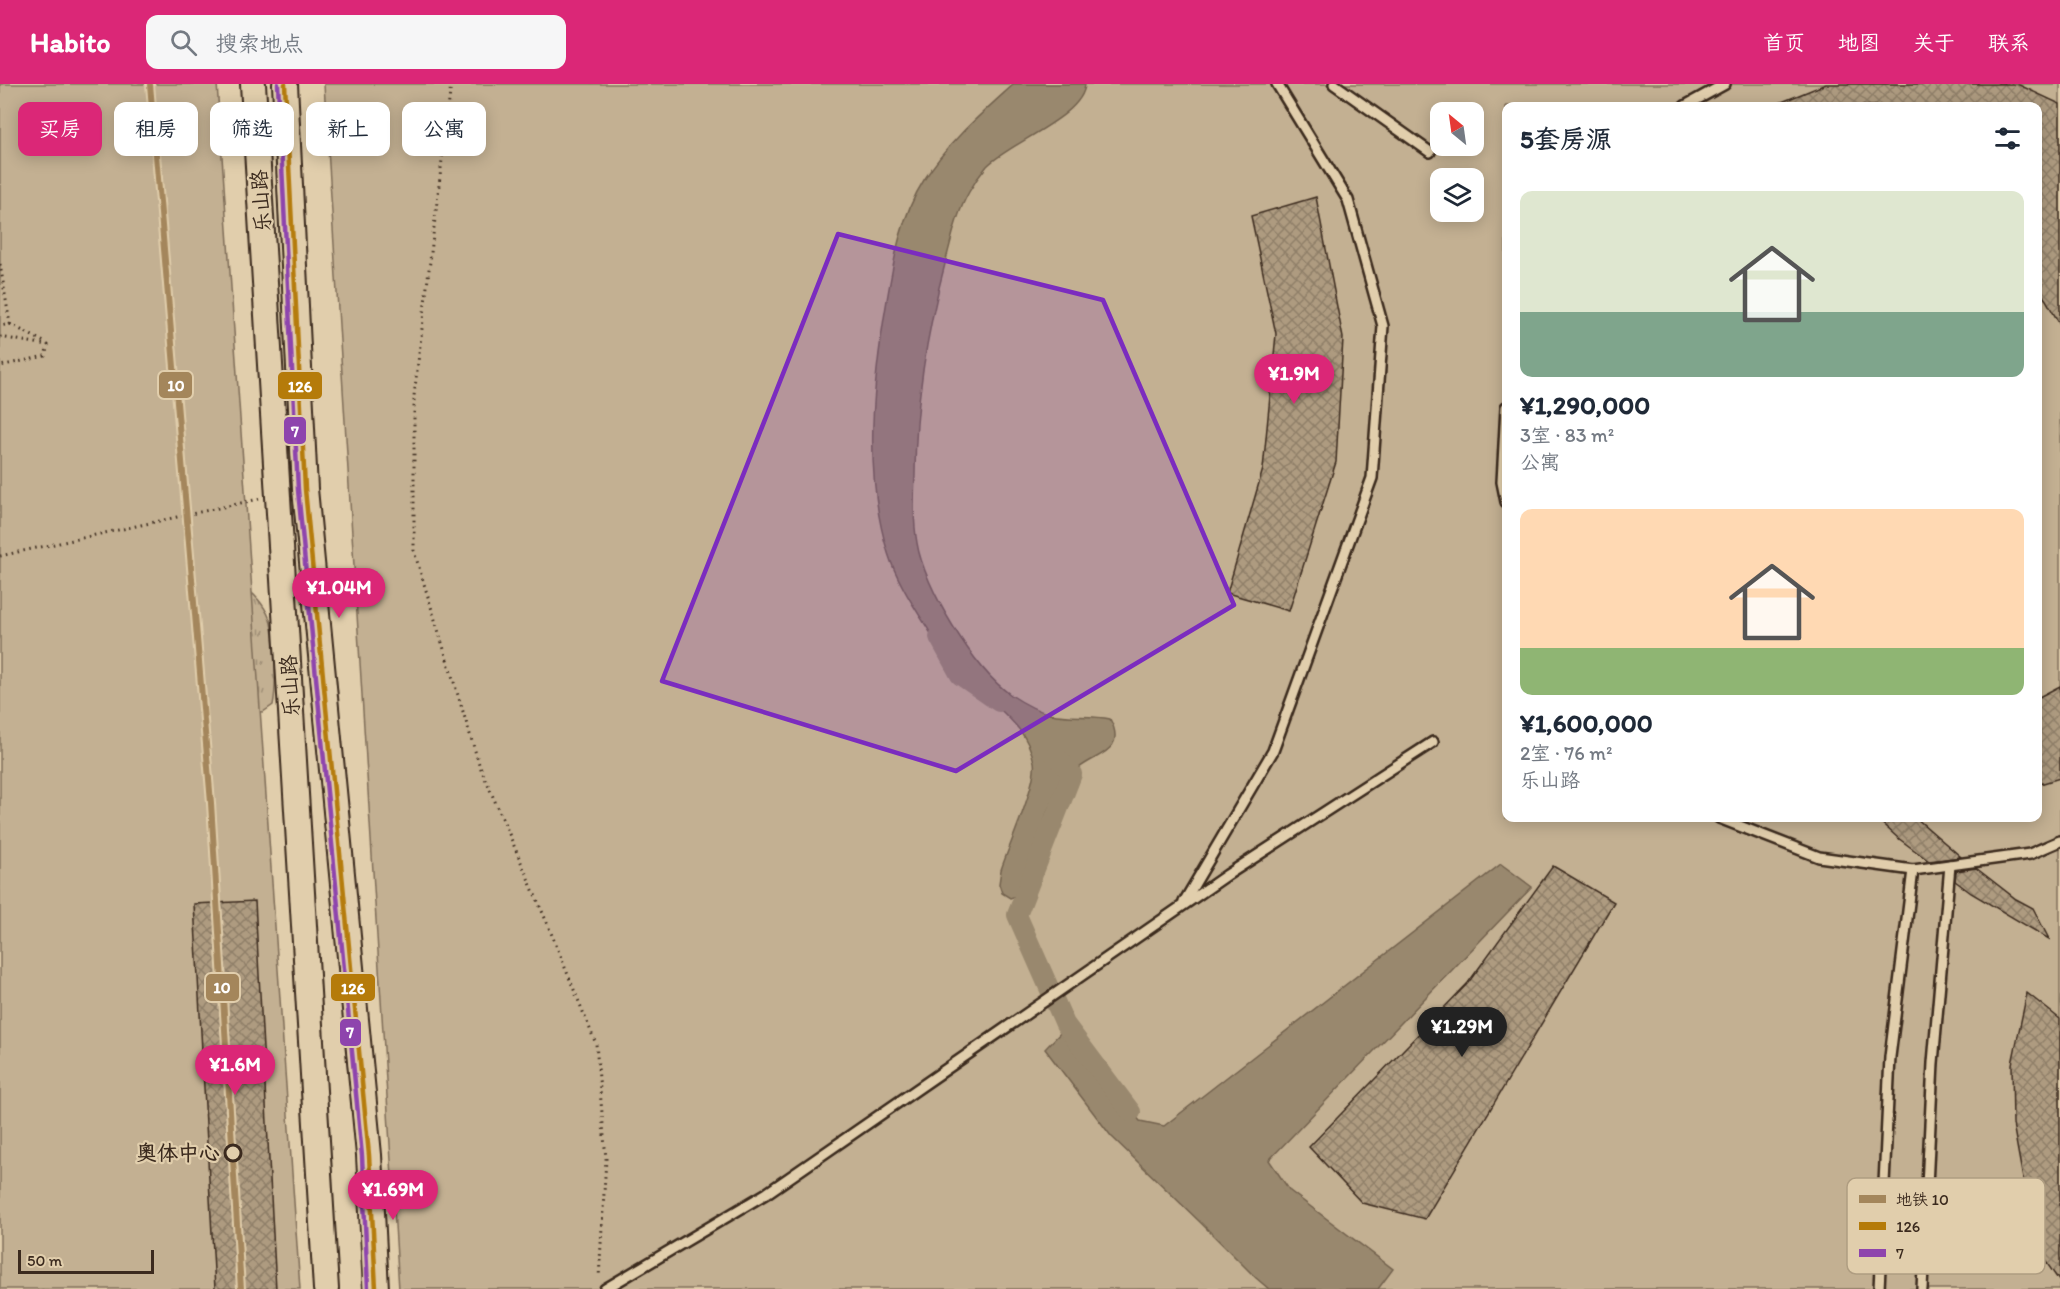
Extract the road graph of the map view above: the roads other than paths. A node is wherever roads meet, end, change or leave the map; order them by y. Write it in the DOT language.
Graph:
graph roads {
  1 [pos="254,84"];
  2 [pos="285,84"];
  3 [pos="1276,84"];
  4 [pos="1334,84"];
  5 [pos="1725,84"];
  6 [pos="1692,102"];
  7 [pos="1430,152"];
  8 [pos="1433,742"];
  9 [pos="1729,822"];
  10 [pos="2060,841"];
  11 [pos="1950,865"];
  12 [pos="1913,870"];
  13 [pos="1182,906"];
  14 [pos="1884,1178"];
  15 [pos="1928,1178"];
  16 [pos="1880,1274"];
  17 [pos="1923,1274"];
  18 [pos="326,1289"];
  19 [pos="376,1289"];
  20 [pos="605,1289"];
  21 [pos="1879,1289"];
  22 [pos="1922,1289"];
  1 -- 18 [label="street, 乐山路"];
  2 -- 19 [label="street, 乐山路"];
  3 -- 13 [label="lane"];
  4 -- 7 [label="lane"];
  5 -- 6 [label="lane"];
  8 -- 13 [label="lane"];
  9 -- 12 [label="lane"];
  10 -- 11 [label="lane"];
  11 -- 12 [label="lane"];
  11 -- 15 [label="lane"];
  12 -- 14 [label="lane"];
  13 -- 20 [label="lane"];
  16 -- 21 [label="lane"];
  17 -- 22 [label="lane"];
}
